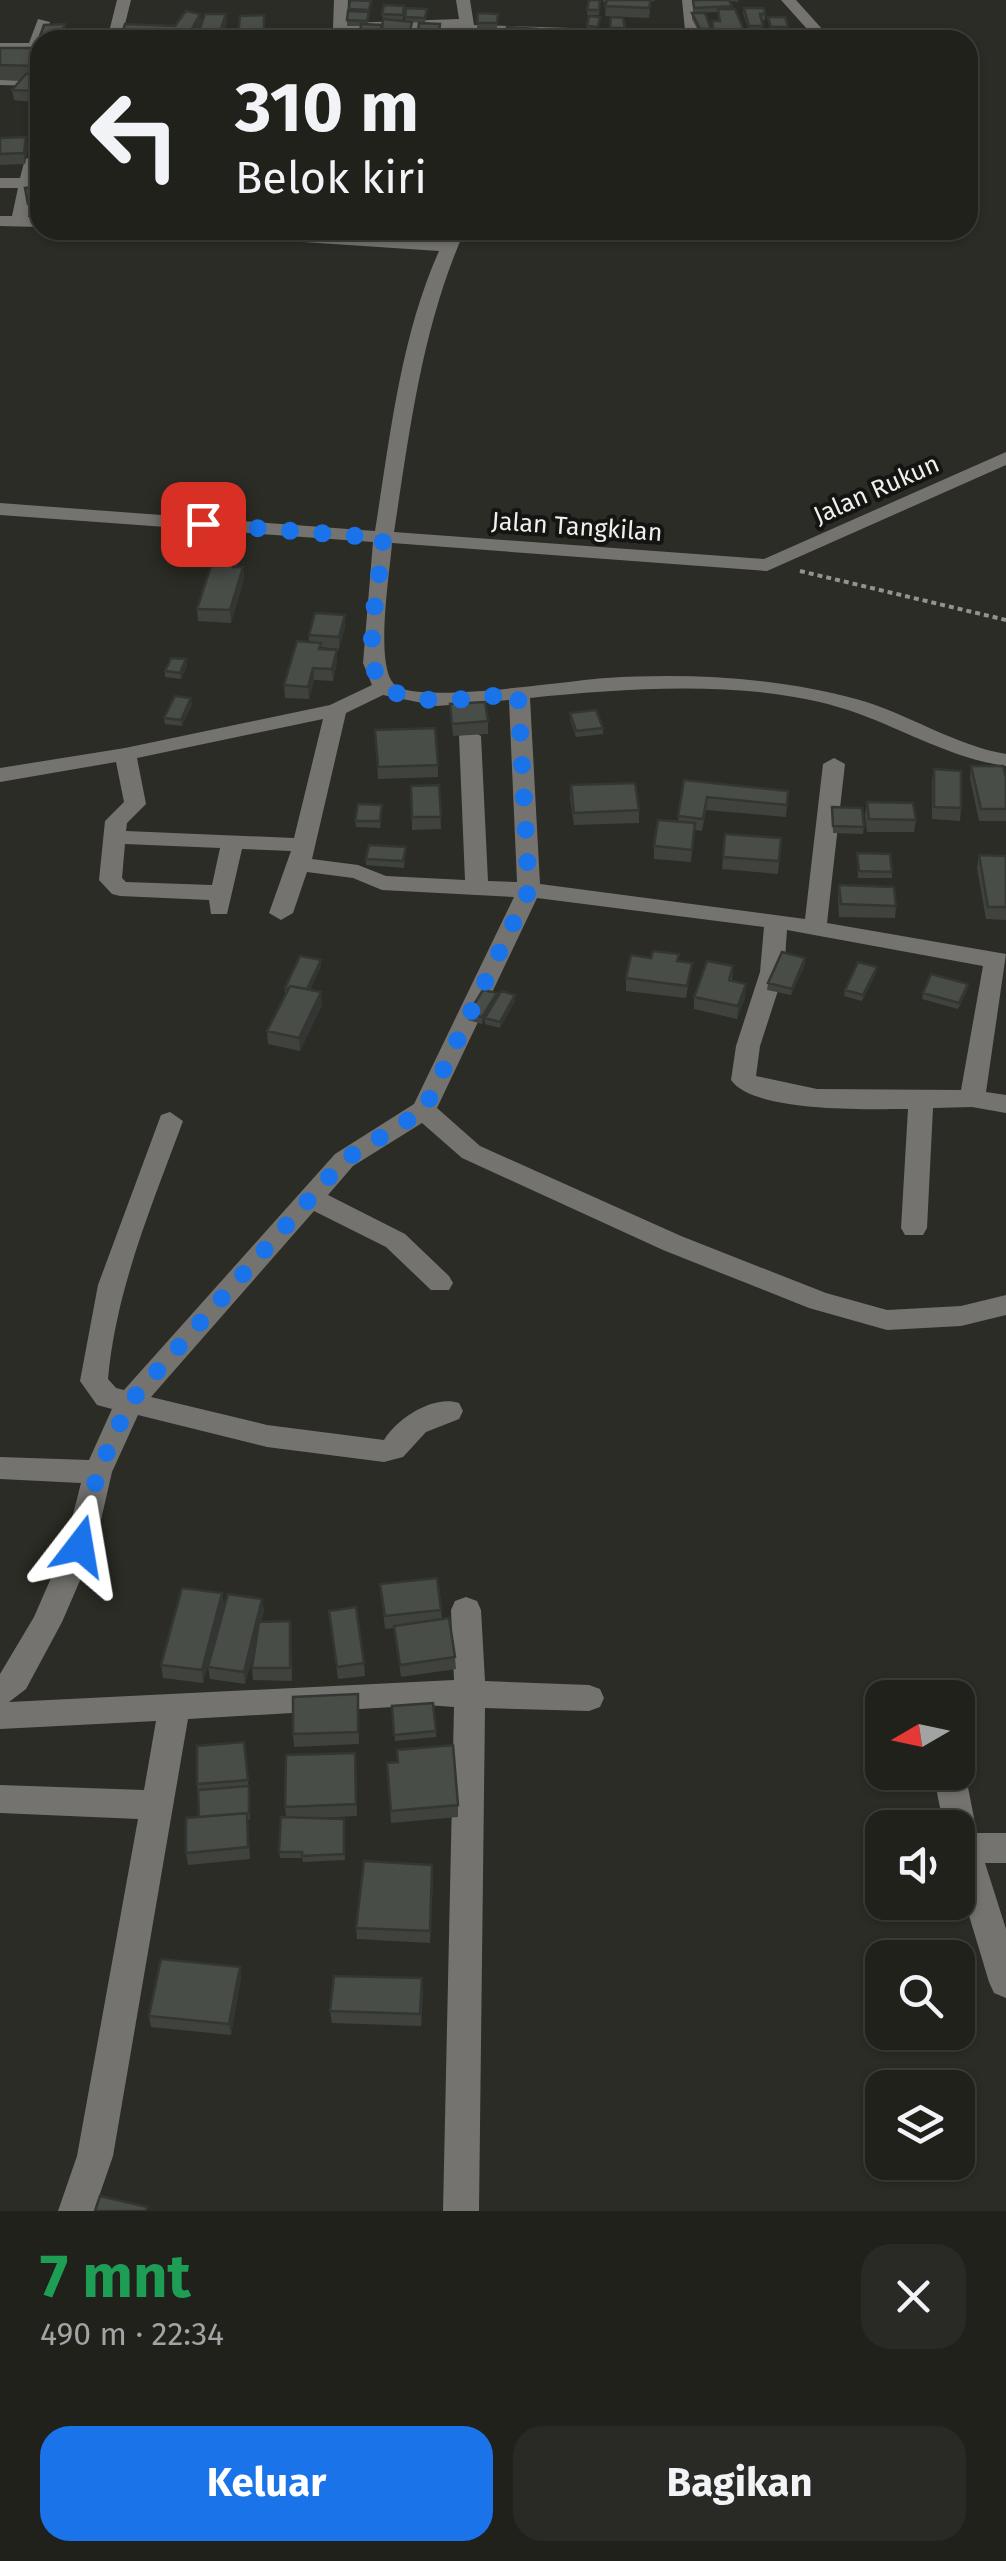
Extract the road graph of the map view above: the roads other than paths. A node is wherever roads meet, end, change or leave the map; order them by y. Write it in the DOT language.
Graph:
graph roads {
  1 [pos="124,0"];
  2 [pos="341,0"];
  3 [pos="463,0"];
  4 [pos="689,0"];
  5 [pos="788,0"];
  6 [pos="43,22"];
  7 [pos="41,30"];
  8 [pos="116,30"];
  9 [pos="343,30"];
  10 [pos="468,30"];
  11 [pos="692,30"];
  12 [pos="816,30"];
  13 [pos="0,48"];
  14 [pos="30,48"];
  15 [pos="0,82"];
  16 [pos="30,82"];
  17 [pos="30,172"];
  18 [pos="28,182"];
  19 [pos="0,184"];
  20 [pos="0,221"];
  21 [pos="19,221"];
  22 [pos="30,222"];
  23 [pos="452,240"];
  24 [pos="1006,458"];
  25 [pos="0,509"];
  26 [pos="383,538"];
  27 [pos="766,565"];
  28 [pos="384,687"];
  29 [pos="518,693"];
  30 [pos="336,710"];
  31 [pos="470,736"];
  32 [pos="125,754"];
  33 [pos="1006,760"];
  34 [pos="834,764"];
  35 [pos="0,775"];
  36 [pos="114,837"];
  37 [pos="232,843"];
  38 [pos="301,854"];
  39 [pos="476,888"];
  40 [pos="529,890"];
  41 [pos="281,913"];
  42 [pos="776,920"];
  43 [pos="814,928"];
  44 [pos="1001,961"];
  45 [pos="972,1098"];
  46 [pos="921,1100"];
  47 [pos="1006,1104"];
  48 [pos="424,1110"];
  49 [pos="170,1121"];
  50 [pos="309,1198"];
  51 [pos="914,1228"];
  52 [pos="440,1283"];
  53 [pos="1006,1304"];
  54 [pos="129,1403"];
  55 [pos="449,1412"];
  56 [pos="0,1468"];
  57 [pos="98,1472"];
  58 [pos="466,1610"];
  59 [pos="0,1692"];
  60 [pos="470,1694"];
  61 [pos="589,1698"];
  62 [pos="174,1708"];
  63 [pos="0,1716"];
  64 [pos="0,1799"];
  65 [pos="157,1805"];
  66 [pos="975,1848"];
  67 [pos="1006,1848"];
  68 [pos="975,1883"];
  69 [pos="1006,1982"];
  70 [pos="76,2211"];
  71 [pos="461,2211"];
  1 -- 8 [label="street"];
  2 -- 9 [label="street"];
  3 -- 10 [label="street"];
  4 -- 11 [label="street"];
  5 -- 12 [label="street"];
  6 -- 7 [label="street"];
  13 -- 14 [label="street"];
  15 -- 16 [label="street"];
  17 -- 18 [label="street"];
  18 -- 19 [label="street"];
  18 -- 21 [label="street"];
  20 -- 21 [label="street"];
  21 -- 22 [label="street"];
  23 -- 26 [label="street"];
  24 -- 27 [label="street, Jalan Rukun"];
  25 -- 26 [label="street, Jalan Tangkilan"];
  26 -- 27 [label="street, Jalan Tangkilan"];
  26 -- 28 [label="street"];
  28 -- 29 [label="street"];
  28 -- 30 [label="street"];
  29 -- 33 [label="street"];
  29 -- 40 [label="street"];
  30 -- 32 [label="street"];
  30 -- 38 [label="street"];
  31 -- 39 [label="street"];
  32 -- 35 [label="street"];
  32 -- 36 [label="street"];
  34 -- 43 [label="street"];
  36 -- 37 [label="street"];
  36 -- 37 [label="street"];
  37 -- 38 [label="street"];
  38 -- 39 [label="street"];
  38 -- 41 [label="street"];
  39 -- 40 [label="street"];
  40 -- 42 [label="street"];
  40 -- 48 [label="street"];
  42 -- 43 [label="street"];
  42 -- 46 [label="street"];
  43 -- 44 [label="street"];
  44 -- 45 [label="street"];
  45 -- 46 [label="street"];
  45 -- 47 [label="street"];
  46 -- 51 [label="street"];
  48 -- 50 [label="street"];
  48 -- 53 [label="street"];
  49 -- 54 [label="street"];
  50 -- 52 [label="street"];
  50 -- 54 [label="street"];
  54 -- 55 [label="street"];
  54 -- 57 [label="street"];
  56 -- 57 [label="street"];
  57 -- 59 [label="street"];
  58 -- 60 [label="street"];
  60 -- 61 [label="street"];
  60 -- 62 [label="street"];
  60 -- 71 [label="street"];
  62 -- 63 [label="street"];
  62 -- 65 [label="street"];
  64 -- 65 [label="street"];
  65 -- 70 [label="street"];
  66 -- 67 [label="street"];
  68 -- 69 [label="street"];
}
